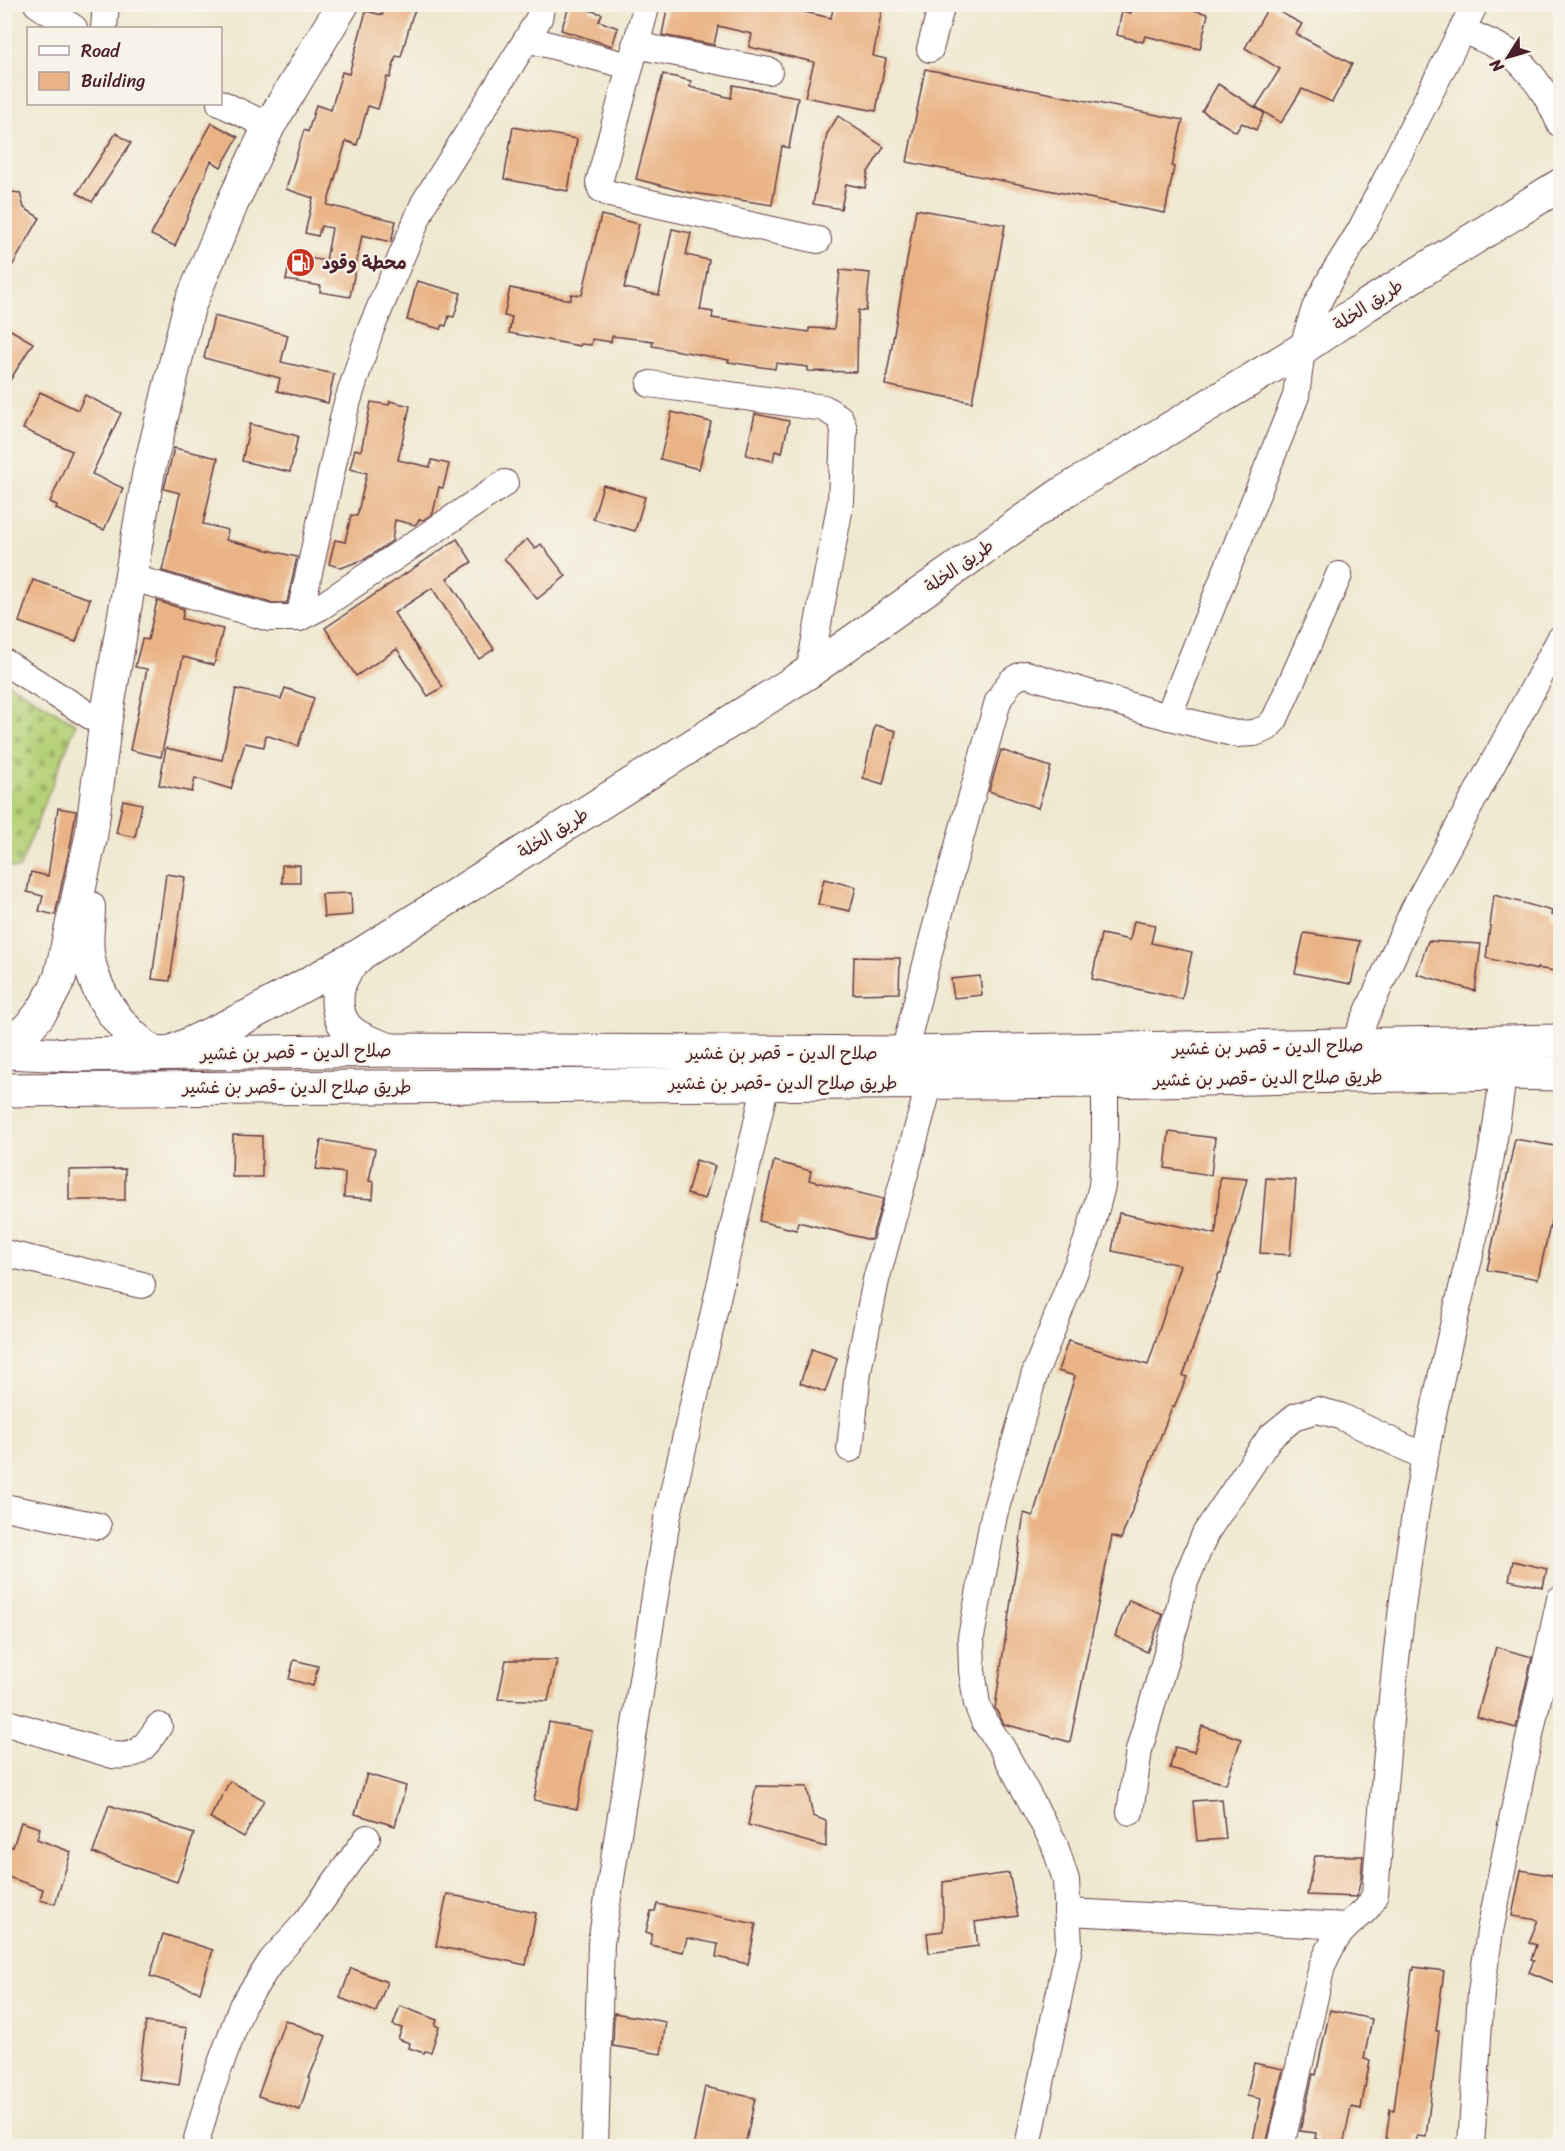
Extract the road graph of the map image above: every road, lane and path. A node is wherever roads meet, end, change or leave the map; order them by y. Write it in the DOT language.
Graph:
graph roads {
  1 [pos="37,4"];
  2 [pos="106,4"];
  3 [pos="344,4"];
  4 [pos="542,4"];
  5 [pos="647,4"];
  6 [pos="942,4"];
  7 [pos="1475,4"];
  8 [pos="72,27"];
  9 [pos="104,27"];
  10 [pos="1462,29"];
  11 [pos="527,39"];
  12 [pos="930,50"];
  13 [pos="632,55"];
  14 [pos="769,71"];
  15 [pos="222,104"];
  16 [pos="1560,124"];
  17 [pos="269,126"];
  18 [pos="1560,185"];
  19 [pos="818,240"];
  20 [pos="1302,349"];
  21 [pos="650,384"];
  22 [pos="505,483"];
  23 [pos="1339,575"];
  24 [pos="130,577"];
  25 [pos="299,618"];
  26 [pos="1560,639"];
  27 [pos="4,663"];
  28 [pos="809,672"];
  29 [pos="1168,717"];
  30 [pos="105,725"];
  31 [pos="91,837"];
  32 [pos="361,954"];
  33 [pos="1560,1041"];
  34 [pos="4,1045"];
  35 [pos="1353,1045"];
  36 [pos="394,1050"];
  37 [pos="4,1052"];
  38 [pos="903,1053"];
  39 [pos="162,1054"];
  40 [pos="1503,1073"];
  41 [pos="1560,1074"];
  42 [pos="1105,1081"];
  43 [pos="930,1082"];
  44 [pos="766,1083"];
  45 [pos="4,1090"];
  46 [pos="4,1253"];
  47 [pos="142,1285"];
  48 [pos="850,1449"];
  49 [pos="1425,1457"];
  50 [pos="4,1507"];
  51 [pos="98,1526"];
  52 [pos="1560,1599"];
  53 [pos="4,1722"];
  54 [pos="159,1726"];
  55 [pos="1130,1812"];
  56 [pos="367,1838"];
  57 [pos="1067,1912"];
  58 [pos="1347,1926"];
  59 [pos="195,2146"];
  60 [pos="595,2146"];
  61 [pos="1028,2146"];
  62 [pos="1281,2146"];
  63 [pos="1471,2146"];
  1 -- 8 [label="street"];
  2 -- 9 [label="street"];
  3 -- 17 [label="street"];
  4 -- 11 [label="street"];
  5 -- 13 [label="street"];
  6 -- 12 [label="street"];
  7 -- 10 [label="street"];
  10 -- 16 [label="street"];
  10 -- 20 [label="street"];
  11 -- 13 [label="street"];
  11 -- 25 [label="street"];
  13 -- 14 [label="street"];
  13 -- 19 [label="street"];
  15 -- 17 [label="street"];
  17 -- 24 [label="street"];
  18 -- 20 [label="street, طريق الخلة"];
  20 -- 28 [label="street, طريق الخلة"];
  20 -- 29 [label="street"];
  21 -- 28 [label="street"];
  22 -- 25 [label="street"];
  23 -- 29 [label="street"];
  24 -- 25 [label="street"];
  24 -- 30 [label="street"];
  26 -- 35 [label="street"];
  27 -- 30 [label="street"];
  28 -- 32 [label="street, طريق الخلة"];
  29 -- 38 [label="street"];
  30 -- 31 [label="street"];
  31 -- 34 [label="street"];
  31 -- 39 [label="street"];
  32 -- 36 [label="street, طريق الخلة"];
  32 -- 39 [label="street, طريق الخلة"];
  33 -- 35 [label="highway, صلاح الدين - قصر بن غشير"];
  35 -- 38 [label="highway, صلاح الدين - قصر بن غشير"];
  36 -- 38 [label="highway, صلاح الدين - قصر بن غشير"];
  36 -- 39 [label="highway, صلاح الدين - قصر بن غشير"];
  37 -- 39 [label="highway, صلاح الدين - قصر بن غشير"];
  40 -- 41 [label="highway, طريق صلاح الدين -قصر بن غشير"];
  40 -- 42 [label="highway, طريق صلاح الدين -قصر بن غشير"];
  40 -- 49 [label="street"];
  42 -- 43 [label="highway, طريق صلاح الدين -قصر بن غشير"];
  42 -- 57 [label="street"];
  43 -- 44 [label="highway, طريق صلاح الدين -قصر بن غشير"];
  43 -- 48 [label="street"];
  44 -- 45 [label="highway, طريق صلاح الدين -قصر بن غشير"];
  44 -- 60 [label="street"];
  46 -- 47 [label="street"];
  49 -- 55 [label="street"];
  49 -- 58 [label="street"];
  50 -- 51 [label="street"];
  52 -- 63 [label="street"];
  53 -- 54 [label="street"];
  56 -- 59 [label="street"];
  57 -- 58 [label="street"];
  57 -- 61 [label="street"];
  58 -- 62 [label="street"];
}
